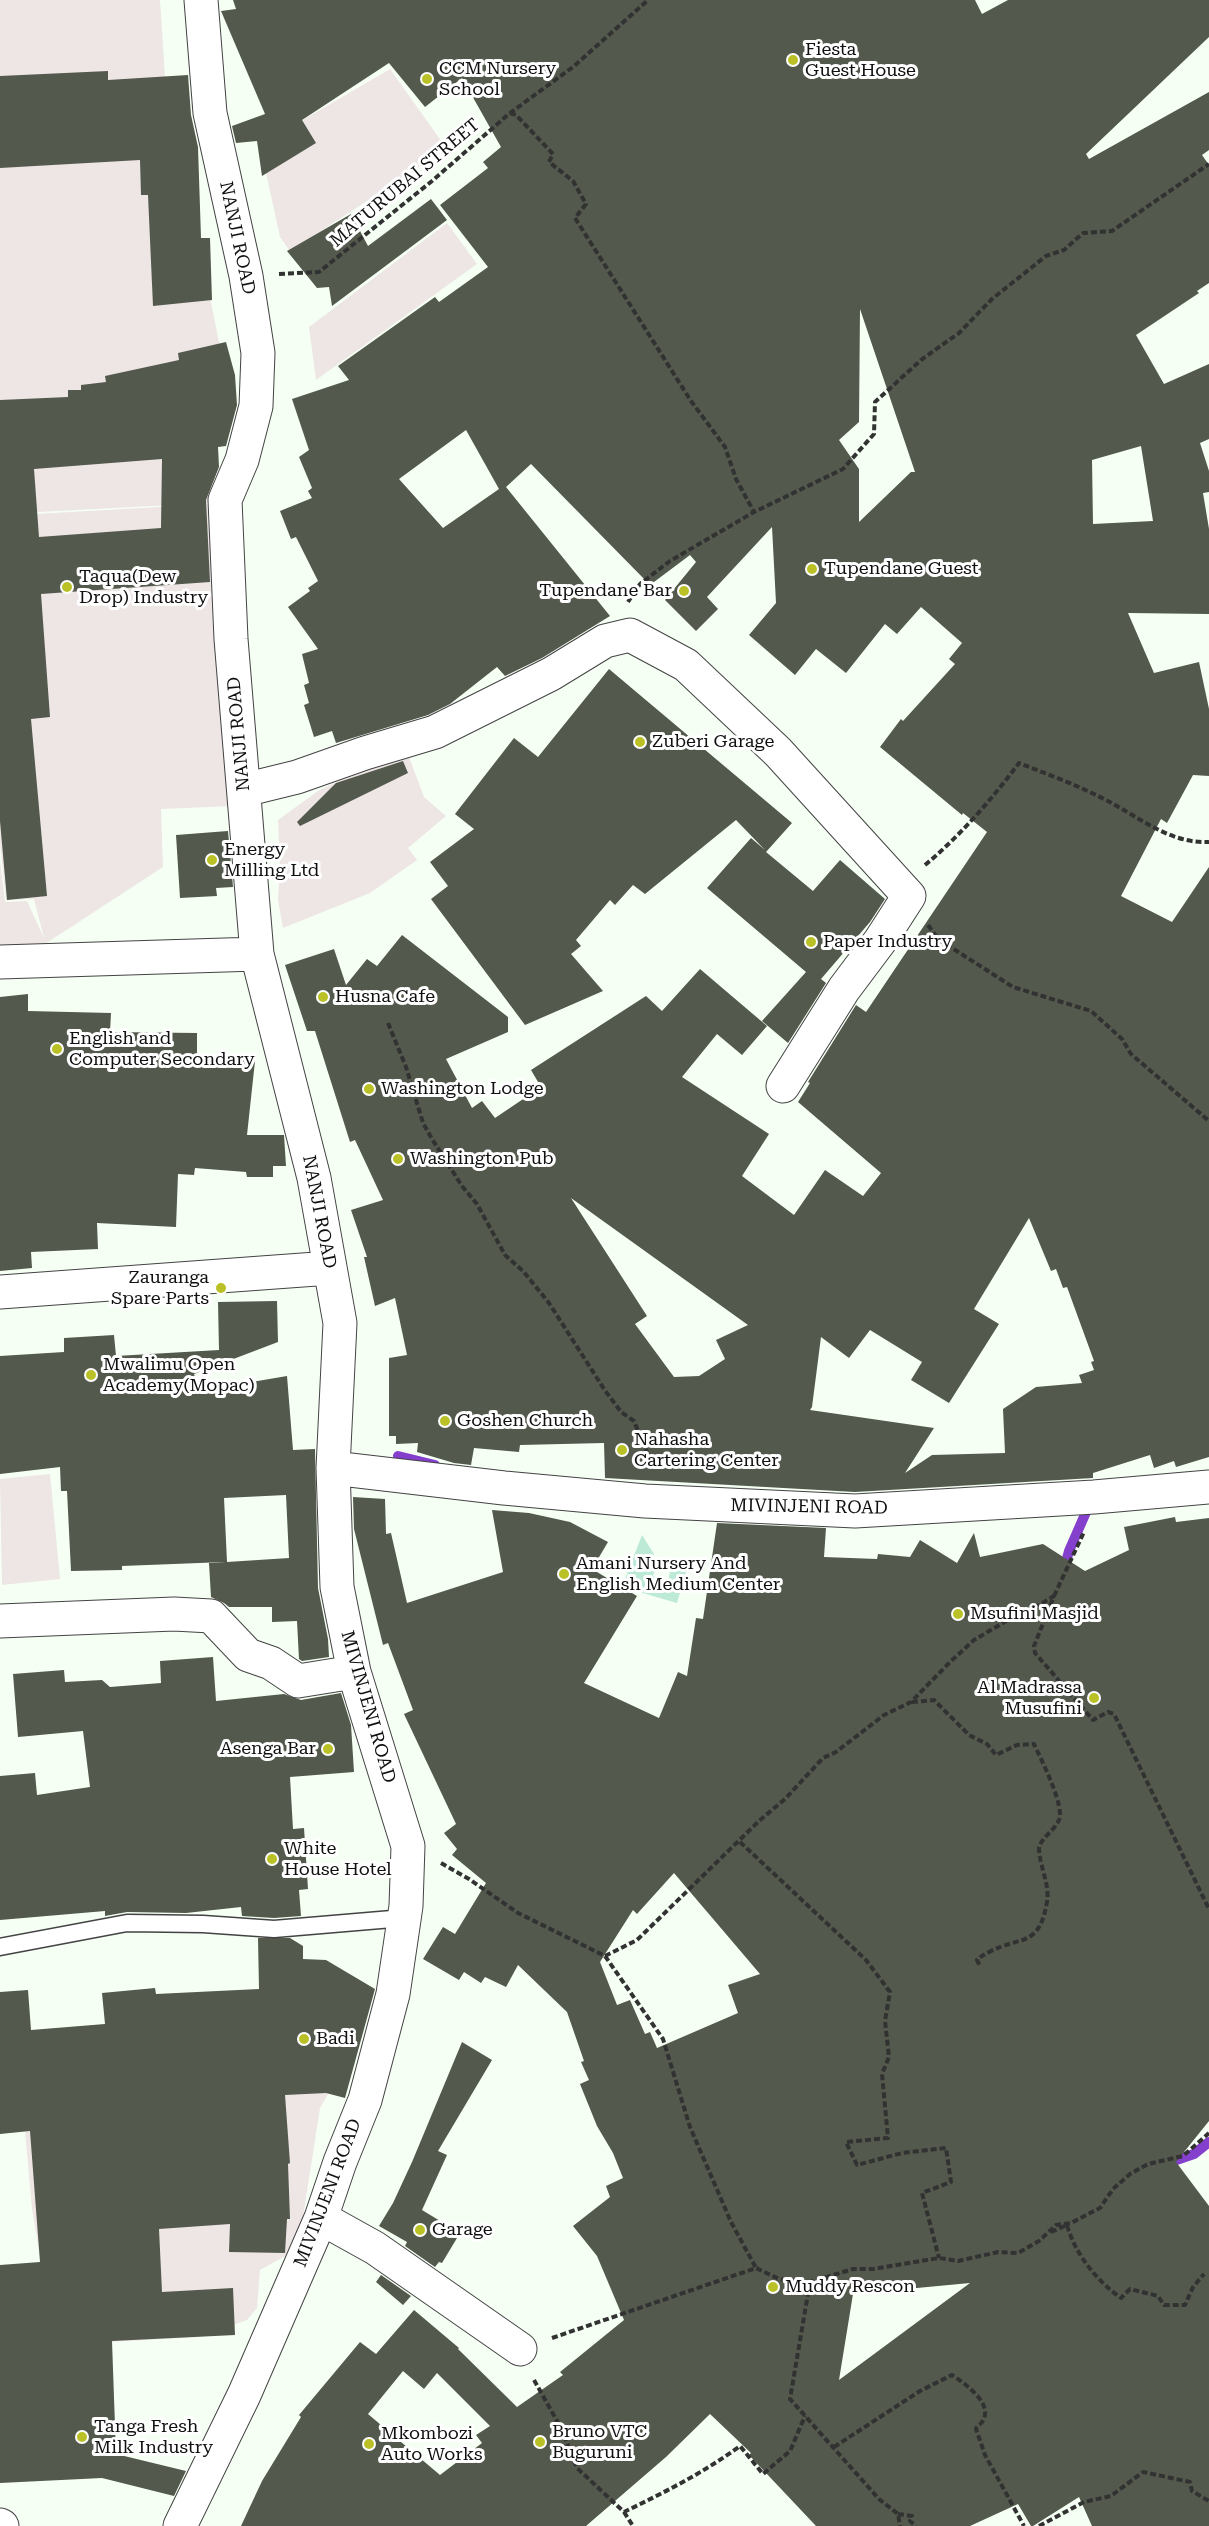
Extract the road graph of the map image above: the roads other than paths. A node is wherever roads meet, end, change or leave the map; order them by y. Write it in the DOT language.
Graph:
graph roads {
  1 [pos="201,0"];
  2 [pos="244,790"];
  3 [pos="257,954"];
  4 [pos="0,962"];
  5 [pos="783,1086"];
  6 [pos="330,1268"];
  7 [pos="0,1292"];
  8 [pos="333,1468"];
  9 [pos="1209,1486"];
  10 [pos="0,1621"];
  11 [pos="354,1672"];
  12 [pos="404,1918"];
  13 [pos="0,1947"];
  14 [pos="321,2218"];
  15 [pos="520,2349"];
  16 [pos="180,2526"];
  1 -- 2 [label="street, NANJI ROAD"];
  2 -- 3 [label="street, NANJI ROAD"];
  2 -- 5 [label="street"];
  3 -- 4 [label="street"];
  3 -- 6 [label="street, NANJI ROAD"];
  6 -- 7 [label="street"];
  6 -- 8 [label="street, NANJI ROAD"];
  8 -- 9 [label="street, MIVINJENI ROAD"];
  8 -- 11 [label="street, MIVINJENI ROAD"];
  10 -- 11 [label="street"];
  11 -- 12 [label="street, MIVINJENI ROAD"];
  12 -- 13 [label="lane"];
  12 -- 14 [label="street, MIVINJENI ROAD"];
  14 -- 15 [label="street"];
  14 -- 16 [label="street, MIVINJENI ROAD"];
}
